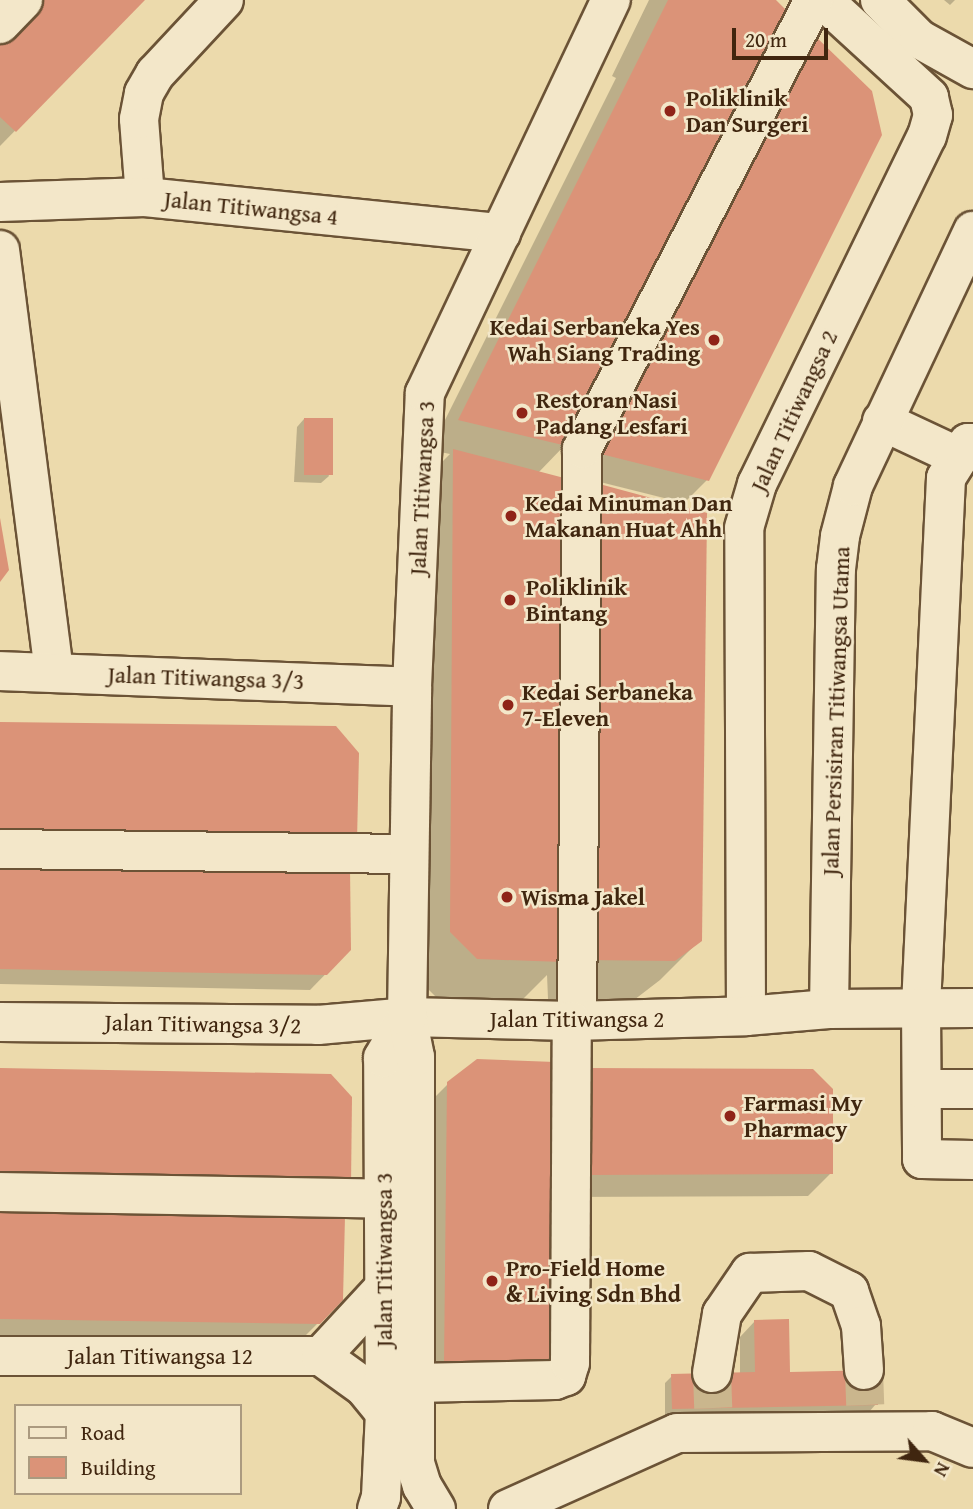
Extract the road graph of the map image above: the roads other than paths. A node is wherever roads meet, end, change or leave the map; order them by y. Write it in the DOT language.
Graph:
graph roads {
  1 [pos="23,0"];
  2 [pos="224,0"];
  3 [pos="611,0"];
  4 [pos="814,0"];
  5 [pos="823,0"];
  6 [pos="880,0"];
  7 [pos="0,23"];
  8 [pos="973,69"];
  9 [pos="145,197"];
  10 [pos="0,202"];
  11 [pos="973,231"];
  12 [pos="500,233"];
  13 [pos="0,250"];
  14 [pos="883,421"];
  15 [pos="966,450"];
  16 [pos="0,671"];
  17 [pos="54,672"];
  18 [pos="412,687"];
  19 [pos="0,849"];
  20 [pos="408,854"];
  21 [pos="921,1006"];
  22 [pos="973,1007"];
  23 [pos="829,1009"];
  24 [pos="746,1016"];
  25 [pos="407,1017"];
  26 [pos="575,1021"];
  27 [pos="0,1022"];
  28 [pos="922,1088"];
  29 [pos="973,1089"];
  30 [pos="973,1160"];
  31 [pos="0,1192"];
  32 [pos="384,1199"];
  33 [pos="384,1288"];
  34 [pos="0,1356"];
  35 [pos="321,1356"];
  36 [pos="415,1383"];
  37 [pos="865,1402"];
  38 [pos="713,1404"];
  39 [pos="385,1413"];
  40 [pos="973,1448"];
  41 [pos="377,1509"];
  42 [pos="436,1509"];
  43 [pos="509,1509"];
  1 -- 7 [label="street"];
  2 -- 9 [label="street"];
  3 -- 12 [label="street, Jalan Titiwangsa 3"];
  4 -- 26 [label="street"];
  5 -- 24 [label="street, Jalan Titiwangsa 2"];
  6 -- 8 [label="street"];
  9 -- 10 [label="street, Jalan Titiwangsa 4"];
  9 -- 12 [label="street, Jalan Titiwangsa 4"];
  11 -- 14 [label="street, Jalan Persisiran Titiwangsa Utama"];
  12 -- 18 [label="street, Jalan Titiwangsa 3"];
  13 -- 17 [label="street"];
  14 -- 15 [label="street"];
  14 -- 23 [label="street, Jalan Persisiran Titiwangsa Utama"];
  15 -- 21 [label="street"];
  16 -- 17 [label="street, Jalan Titiwangsa 3/3"];
  17 -- 18 [label="street, Jalan Titiwangsa 3/3"];
  18 -- 20 [label="street, Jalan Titiwangsa 3"];
  19 -- 20 [label="street"];
  20 -- 25 [label="street, Jalan Titiwangsa 3"];
  21 -- 22 [label="street, Jalan Titiwangsa 2"];
  21 -- 23 [label="street, Jalan Titiwangsa 2"];
  21 -- 28 [label="street"];
  23 -- 24 [label="street, Jalan Titiwangsa 2"];
  24 -- 26 [label="street, Jalan Titiwangsa 2"];
  25 -- 26 [label="street, Jalan Titiwangsa 2"];
  25 -- 27 [label="street, Jalan Titiwangsa 3/2"];
  25 -- 32 [label="street, Jalan Titiwangsa 3"];
  25 -- 36 [label="street, Jalan Titiwangsa 3"];
  26 -- 36 [label="street"];
  28 -- 29 [label="street"];
  28 -- 30 [label="street"];
  31 -- 32 [label="street"];
  32 -- 33 [label="street, Jalan Titiwangsa 3"];
  33 -- 35 [label="street"];
  33 -- 39 [label="street, Jalan Titiwangsa 3"];
  34 -- 35 [label="street, Jalan Titiwangsa 12"];
  35 -- 39 [label="street"];
  36 -- 42 [label="street, Jalan Titiwangsa 3"];
  37 -- 38 [label="street"];
  37 -- 38 [label="street"];
  37 -- 40 [label="street"];
  38 -- 43 [label="street"];
  39 -- 41 [label="street, Jalan Titiwangsa 3"];
}
